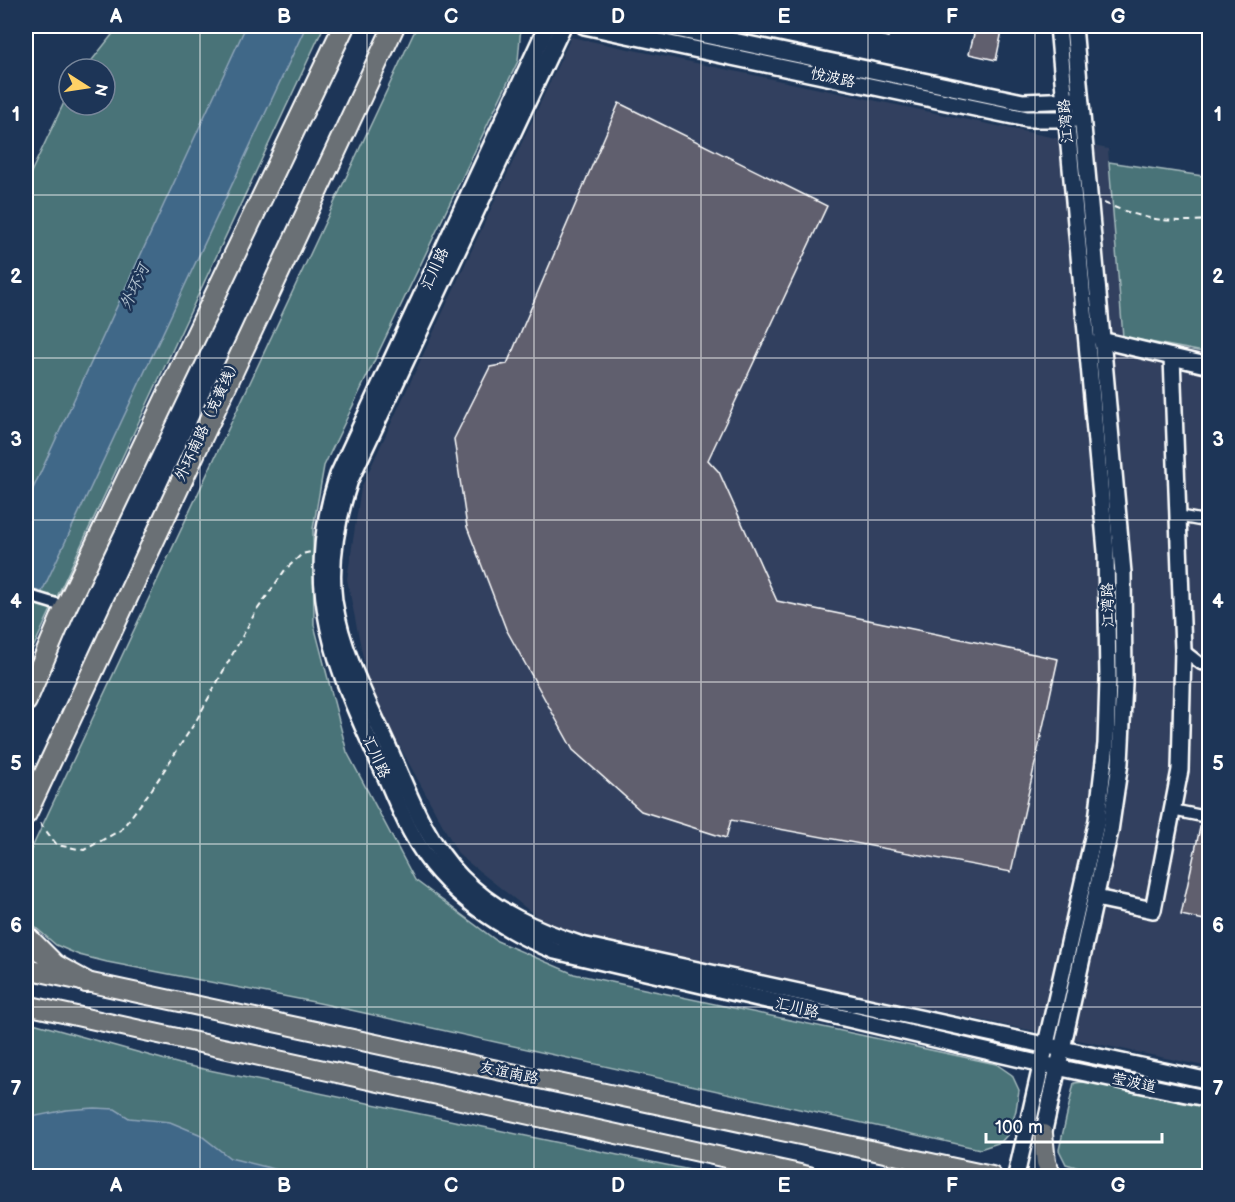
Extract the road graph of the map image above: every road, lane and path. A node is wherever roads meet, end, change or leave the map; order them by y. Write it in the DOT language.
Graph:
graph roads {
  1 [pos="344,26"];
  2 [pos="394,26"];
  3 [pos="547,26"];
  4 [pos="563,26"];
  5 [pos="584,26"];
  6 [pos="662,26"];
  7 [pos="1058,26"];
  8 [pos="1074,26"];
  9 [pos="1081,99"];
  10 [pos="1065,102"];
  11 [pos="1082,118"];
  12 [pos="1066,120"];
  13 [pos="1090,198"];
  14 [pos="1209,219"];
  15 [pos="1101,340"];
  16 [pos="1172,357"];
  17 [pos="1209,366"];
  18 [pos="1178,516"];
  19 [pos="1209,522"];
  20 [pos="322,550"];
  21 [pos="26,595"];
  22 [pos="66,607"];
  23 [pos="1183,650"];
  24 [pos="1209,665"];
  25 [pos="26,701"];
  26 [pos="1172,810"];
  27 [pos="27,811"];
  28 [pos="1202,816"];
  29 [pos="1096,898"];
  30 [pos="26,936"];
  31 [pos="26,969"];
  32 [pos="86,982"];
  33 [pos="26,1005"];
  34 [pos="1055,1048"];
  35 [pos="1042,1064"];
  36 [pos="1058,1067"];
  37 [pos="1209,1081"];
  38 [pos="1209,1099"];
  39 [pos="1035,1132"];
  40 [pos="971,1174"];
  41 [pos="809,1176"];
  42 [pos="992,1176"];
  43 [pos="1016,1176"];
  44 [pos="1026,1176"];
  45 [pos="1034,1176"];
  46 [pos="1052,1176"];
  1 -- 22 [label="highway"];
  2 -- 27 [label="highway, 外环南路（克黄线）"];
  3 -- 20 [label="street, 汇川路"];
  4 -- 34 [label="street, 汇川路"];
  5 -- 12 [label="street, 悦波路"];
  6 -- 10 [label="street, 悦波路"];
  7 -- 10 [label="street, 江湾路"];
  8 -- 9 [label="street, 江湾路"];
  9 -- 10 [label="street, 悦波路"];
  9 -- 11 [label="street, 江湾路"];
  10 -- 12 [label="street, 江湾路"];
  11 -- 12 [label="street, 悦波路"];
  11 -- 13 [label="street, 江湾路"];
  12 -- 34 [label="street, 江湾路"];
  13 -- 14 [label="path"];
  13 -- 15 [label="street, 江湾路"];
  15 -- 16 [label="street"];
  15 -- 29 [label="street, 江湾路"];
  16 -- 17 [label="street"];
  16 -- 18 [label="street"];
  18 -- 19 [label="street"];
  18 -- 23 [label="street"];
  20 -- 27 [label="path"];
  20 -- 35 [label="street, 汇川路"];
  21 -- 22 [label="street"];
  22 -- 25 [label="highway"];
  23 -- 24 [label="street"];
  23 -- 26 [label="street"];
  26 -- 28 [label="street"];
  26 -- 29 [label="street"];
  29 -- 34 [label="street, 江湾路"];
  30 -- 32 [label="highway"];
  31 -- 32 [label="main road, 友谊南路"];
  32 -- 40 [label="main road, 友谊南路"];
  33 -- 41 [label="main road"];
  34 -- 35 [label="street, 江湾路"];
  34 -- 36 [label="street, 江湾路"];
  34 -- 37 [label="street, 莹波道"];
  35 -- 36 [label="street, 汇川路"];
  35 -- 39 [label="street, 江湾路"];
  36 -- 38 [label="street, 莹波道"];
  36 -- 39 [label="street, 江湾路"];
  39 -- 43 [label="street, 江湾路"];
  39 -- 44 [label="street"];
  39 -- 45 [label="street, 江湾路"];
  39 -- 46 [label="main road"];
  40 -- 42 [label="main road, 友谊南路"];
}
